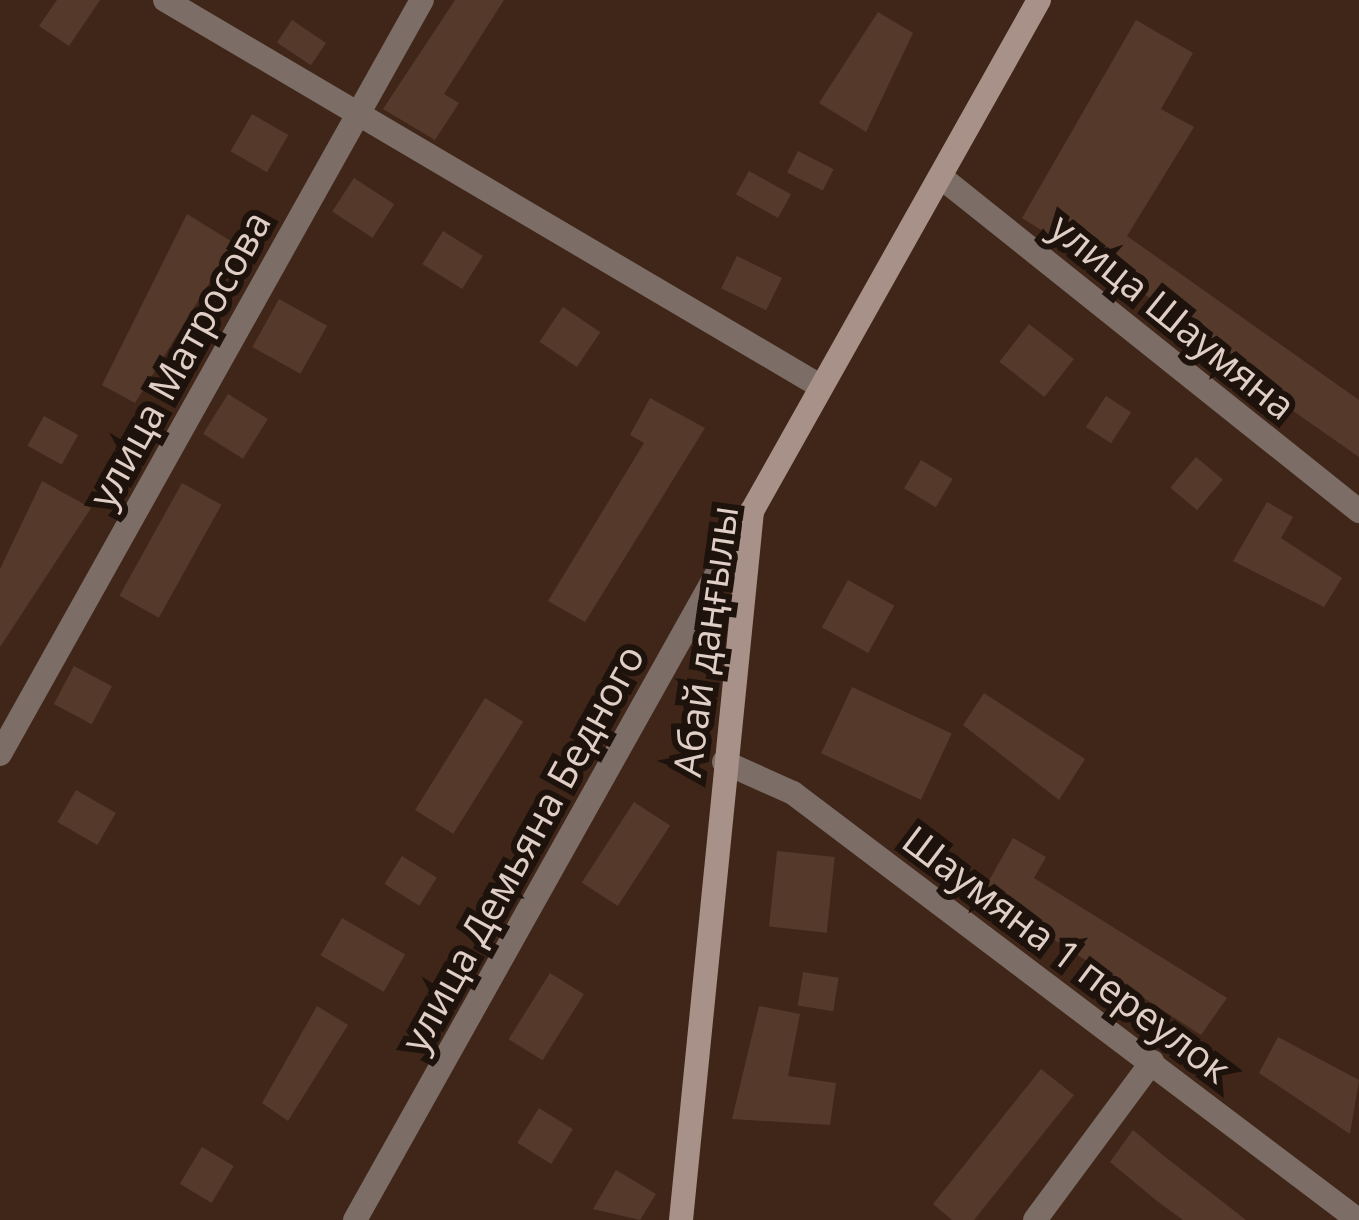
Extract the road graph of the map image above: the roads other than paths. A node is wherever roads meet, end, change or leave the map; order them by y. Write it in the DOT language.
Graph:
graph roads {
  1 [pos="164,0"];
  2 [pos="422,0"];
  3 [pos="1039,0"];
  4 [pos="355,118"];
  5 [pos="942,178"];
  6 [pos="815,383"];
  7 [pos="752,511"];
  8 [pos="1359,511"];
  9 [pos="0,754"];
  10 [pos="724,762"];
  11 [pos="1152,1062"];
  12 [pos="355,1220"];
  13 [pos="681,1220"];
  14 [pos="1035,1220"];
  15 [pos="1358,1220"];
  1 -- 4 [label="street"];
  2 -- 4 [label="street, улица Матросова"];
  3 -- 5 [label="street, Абай даңғылы"];
  4 -- 6 [label="street"];
  4 -- 9 [label="street, улица Матросова"];
  5 -- 6 [label="street, Абай даңғылы"];
  5 -- 8 [label="street, улица Шаумяна"];
  6 -- 7 [label="street, Абай даңғылы"];
  7 -- 10 [label="street, Абай даңғылы"];
  7 -- 12 [label="street, улица Демьяна Бедного"];
  10 -- 11 [label="street, Шаумяна 1 переулок"];
  10 -- 13 [label="street, Абай даңғылы"];
  11 -- 14 [label="street"];
  11 -- 15 [label="street, Шаумяна 1 переулок"];
}
